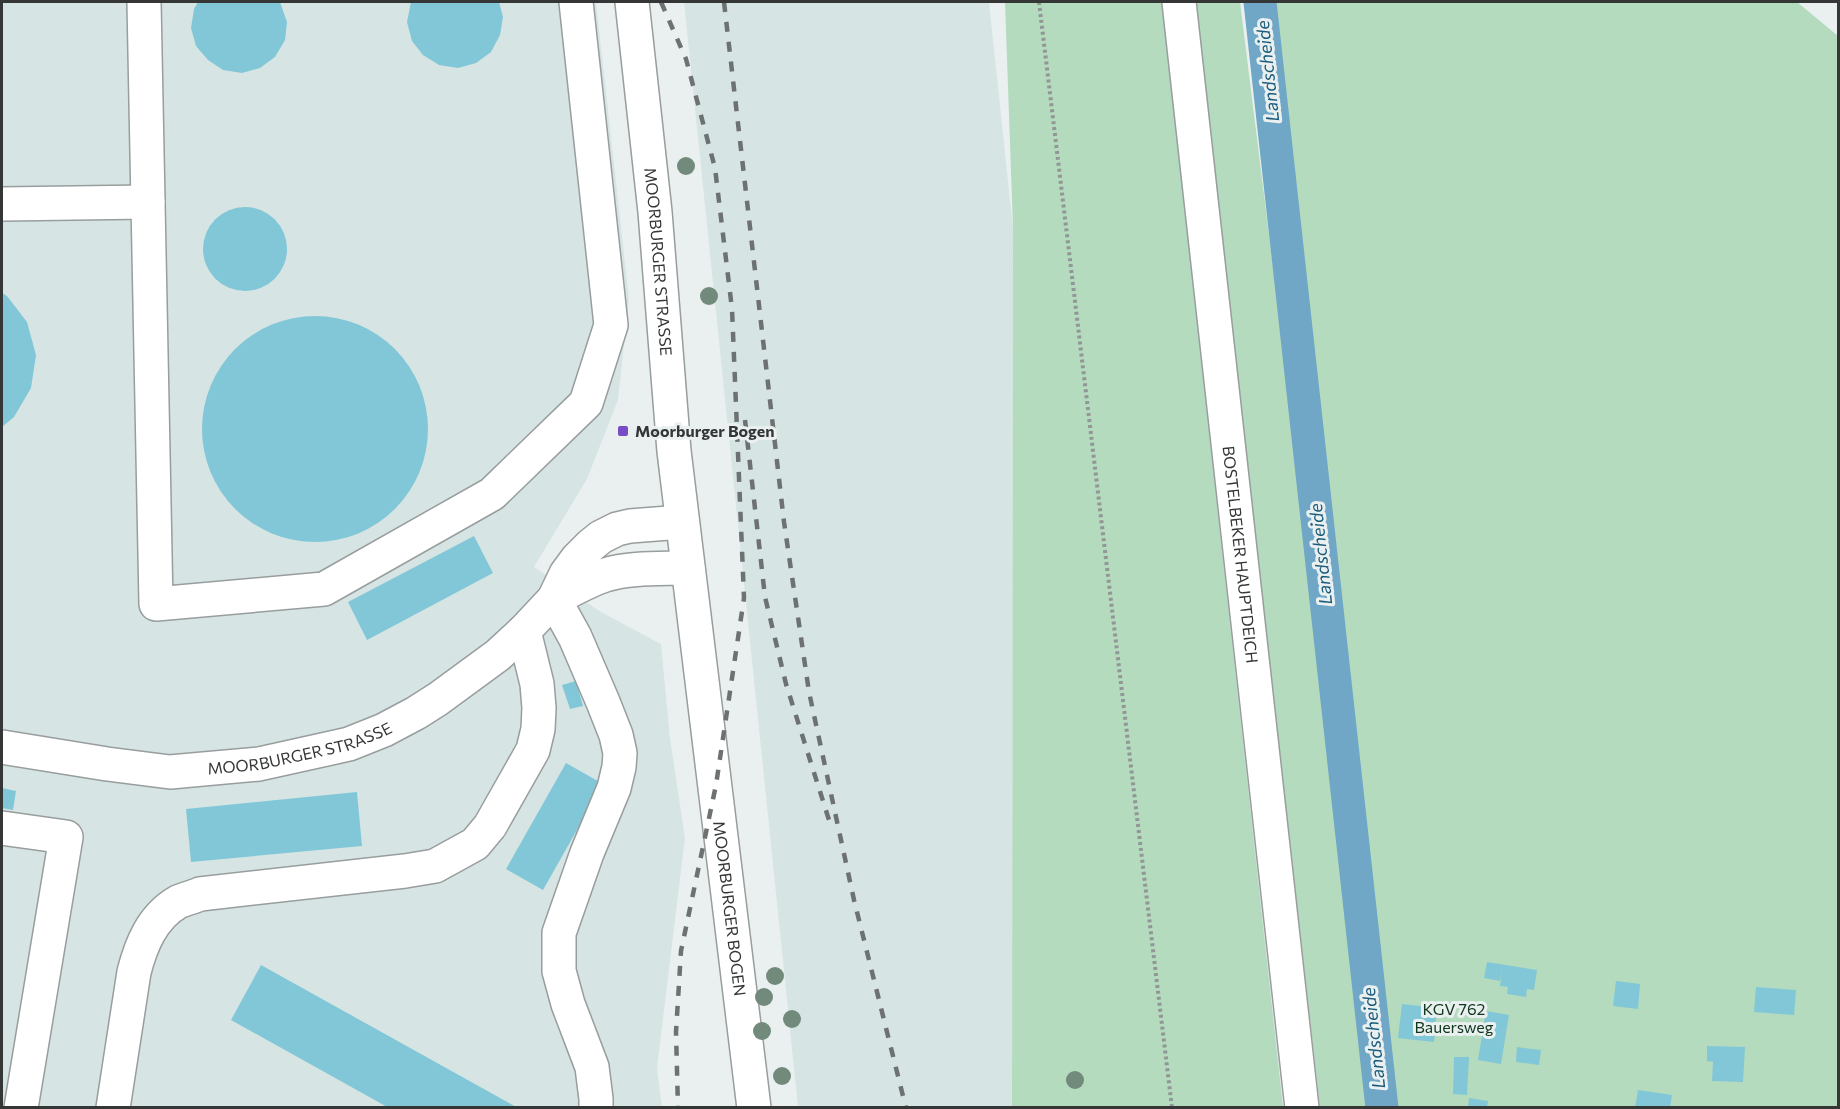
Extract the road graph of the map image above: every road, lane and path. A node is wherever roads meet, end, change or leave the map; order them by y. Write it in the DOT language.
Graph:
graph roads {
  1 [pos="144,2"];
  2 [pos="576,2"];
  3 [pos="632,2"];
  4 [pos="1039,2"];
  5 [pos="1179,2"];
  6 [pos="148,202"];
  7 [pos="2,204"];
  8 [pos="682,522"];
  9 [pos="688,568"];
  10 [pos="554,599"];
  11 [pos="524,631"];
  12 [pos="2,747"];
  13 [pos="2,828"];
  14 [pos="21,1107"];
  15 [pos="113,1107"];
  16 [pos="596,1107"];
  17 [pos="754,1107"];
  18 [pos="1172,1107"];
  19 [pos="1302,1107"];
  1 -- 6 [label="main road"];
  2 -- 6 [label="main road"];
  3 -- 8 [label="main road, MOORBURGER STRASSE"];
  4 -- 18 [label="path"];
  5 -- 19 [label="main road, BOSTELBEKER HAUPTDEICH"];
  6 -- 7 [label="main road"];
  8 -- 9 [label="main road, MOORBURGER STRASSE"];
  8 -- 10 [label="main road, MOORBURGER STRASSE"];
  9 -- 10 [label="main road, MOORBURGER STRASSE"];
  9 -- 17 [label="main road, MOORBURGER BOGEN"];
  10 -- 11 [label="main road, MOORBURGER STRASSE"];
  10 -- 16 [label="main road"];
  11 -- 12 [label="main road, MOORBURGER STRASSE"];
  11 -- 15 [label="main road"];
  13 -- 14 [label="main road"];
}
